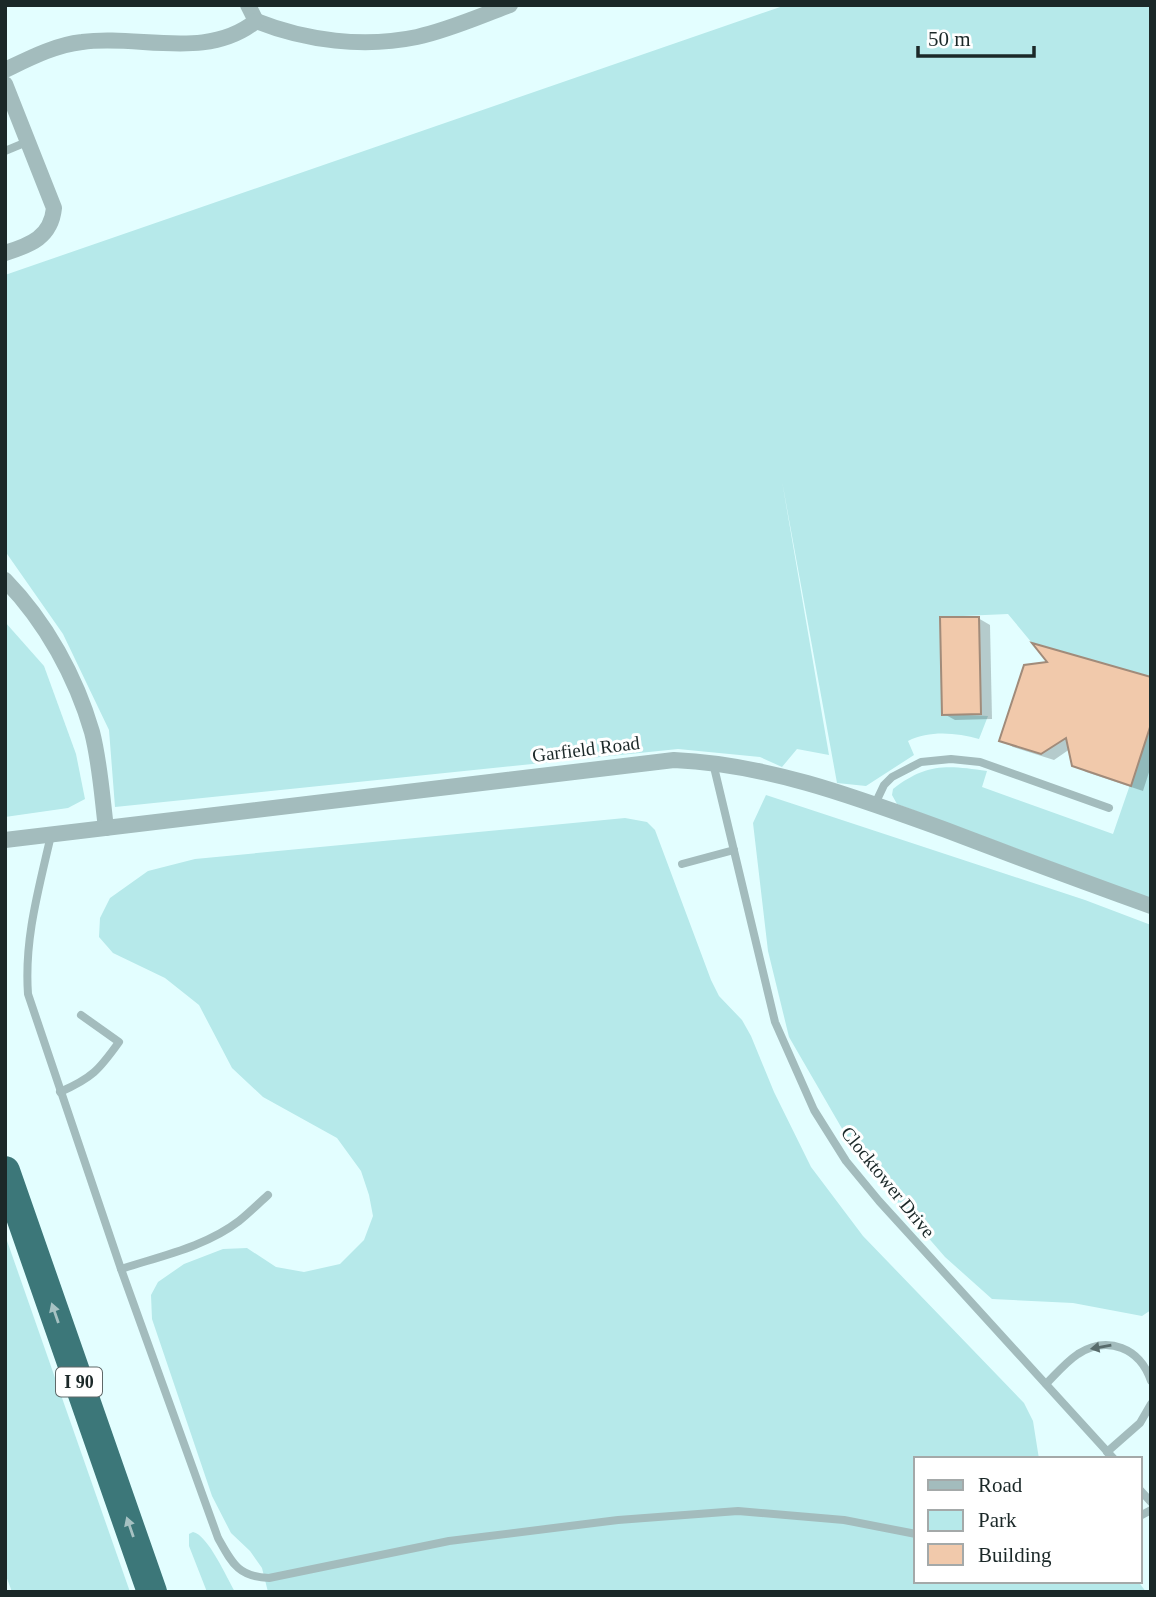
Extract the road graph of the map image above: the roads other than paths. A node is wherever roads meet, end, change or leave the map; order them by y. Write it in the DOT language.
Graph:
graph roads {
  1 [pos="248,5"];
  2 [pos="510,5"];
  3 [pos="256,21"];
  4 [pos="5,70"];
  5 [pos="5,84"];
  6 [pos="29,141"];
  7 [pos="5,151"];
  8 [pos="5,253"];
  9 [pos="5,580"];
  10 [pos="712,761"];
  11 [pos="875,804"];
  12 [pos="1109,808"];
  13 [pos="106,828"];
  14 [pos="51,835"];
  15 [pos="5,840"];
  16 [pos="734,850"];
  17 [pos="682,864"];
  18 [pos="1151,906"];
  19 [pos="81,1015"];
  20 [pos="60,1093"];
  21 [pos="5,1171"];
  22 [pos="268,1195"];
  23 [pos="121,1269"];
  24 [pos="1151,1381"];
  25 [pos="1046,1384"];
  26 [pos="1151,1404"];
  27 [pos="1110,1455"];
  28 [pos="914,1534"];
  29 [pos="152,1592"];
  1 -- 3 [label="street"];
  2 -- 3 [label="street"];
  3 -- 4 [label="street"];
  5 -- 6 [label="street"];
  6 -- 7 [label="lane"];
  6 -- 8 [label="street"];
  9 -- 13 [label="street"];
  10 -- 11 [label="street, Garfield Road"];
  10 -- 13 [label="street, Garfield Road"];
  10 -- 16 [label="lane, Clocktower Drive"];
  11 -- 12 [label="lane"];
  11 -- 18 [label="street, Garfield Road"];
  13 -- 14 [label="street, Garfield Road"];
  14 -- 15 [label="street, Garfield Road"];
  14 -- 20 [label="lane"];
  16 -- 17 [label="lane"];
  16 -- 25 [label="lane, Clocktower Drive"];
  19 -- 20 [label="lane"];
  20 -- 23 [label="lane"];
  29 -- 21 [label="highway, I 90, one-way"];
  22 -- 23 [label="lane"];
  23 -- 28 [label="lane"];
  24 -- 25 [label="lane, one-way"];
  25 -- 27 [label="lane, Clocktower Drive"];
  26 -- 27 [label="lane, Clocktower Drive"];
}
